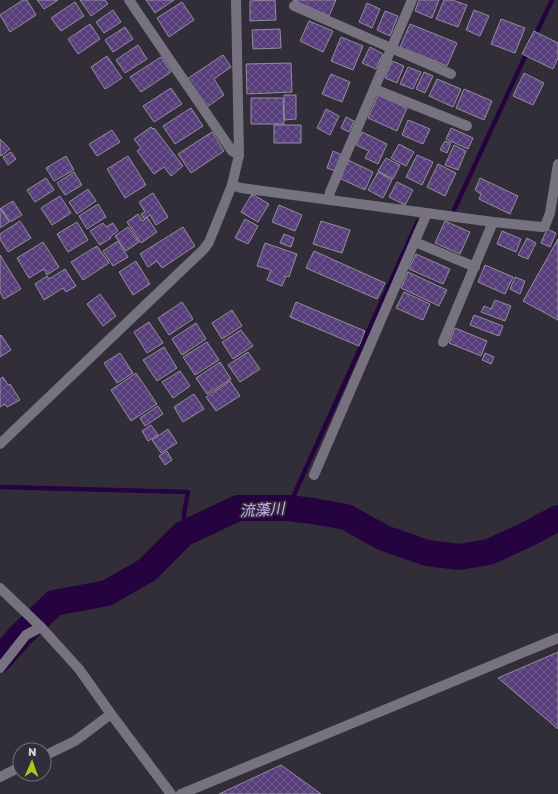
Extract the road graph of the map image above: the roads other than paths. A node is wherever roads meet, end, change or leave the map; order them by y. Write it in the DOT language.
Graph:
graph roads {
  1 [pos="130,0"];
  2 [pos="236,0"];
  3 [pos="412,0"];
  4 [pos="294,6"];
  5 [pos="392,48"];
  6 [pos="451,74"];
  7 [pos="374,89"];
  8 [pos="467,126"];
  9 [pos="239,156"];
  10 [pos="558,164"];
  11 [pos="232,185"];
  12 [pos="329,200"];
  13 [pos="427,213"];
  14 [pos="493,222"];
  15 [pos="415,242"];
  16 [pos="475,267"];
  17 [pos="443,342"];
  18 [pos="0,444"];
  19 [pos="314,475"];
  20 [pos="2,590"];
  21 [pos="41,627"];
  22 [pos="558,638"];
  23 [pos="0,668"];
  24 [pos="111,714"];
  25 [pos="52,752"];
  26 [pos="12,771"];
  27 [pos="0,777"];
  28 [pos="171,794"];
  29 [pos="181,794"];
  1 -- 9 [label="street"];
  2 -- 9 [label="street"];
  3 -- 5 [label="street"];
  4 -- 5 [label="street"];
  5 -- 6 [label="street"];
  5 -- 7 [label="street"];
  7 -- 8 [label="street"];
  7 -- 12 [label="street"];
  9 -- 11 [label="street"];
  10 -- 14 [label="street"];
  11 -- 12 [label="street"];
  11 -- 18 [label="street"];
  12 -- 13 [label="street"];
  13 -- 14 [label="street"];
  13 -- 15 [label="street"];
  14 -- 16 [label="street"];
  15 -- 16 [label="street"];
  15 -- 19 [label="street"];
  16 -- 17 [label="street"];
  20 -- 21 [label="street"];
  21 -- 23 [label="street"];
  21 -- 24 [label="street"];
  22 -- 29 [label="street"];
  24 -- 25 [label="street"];
  24 -- 28 [label="street"];
  26 -- 27 [label="street"];
}
